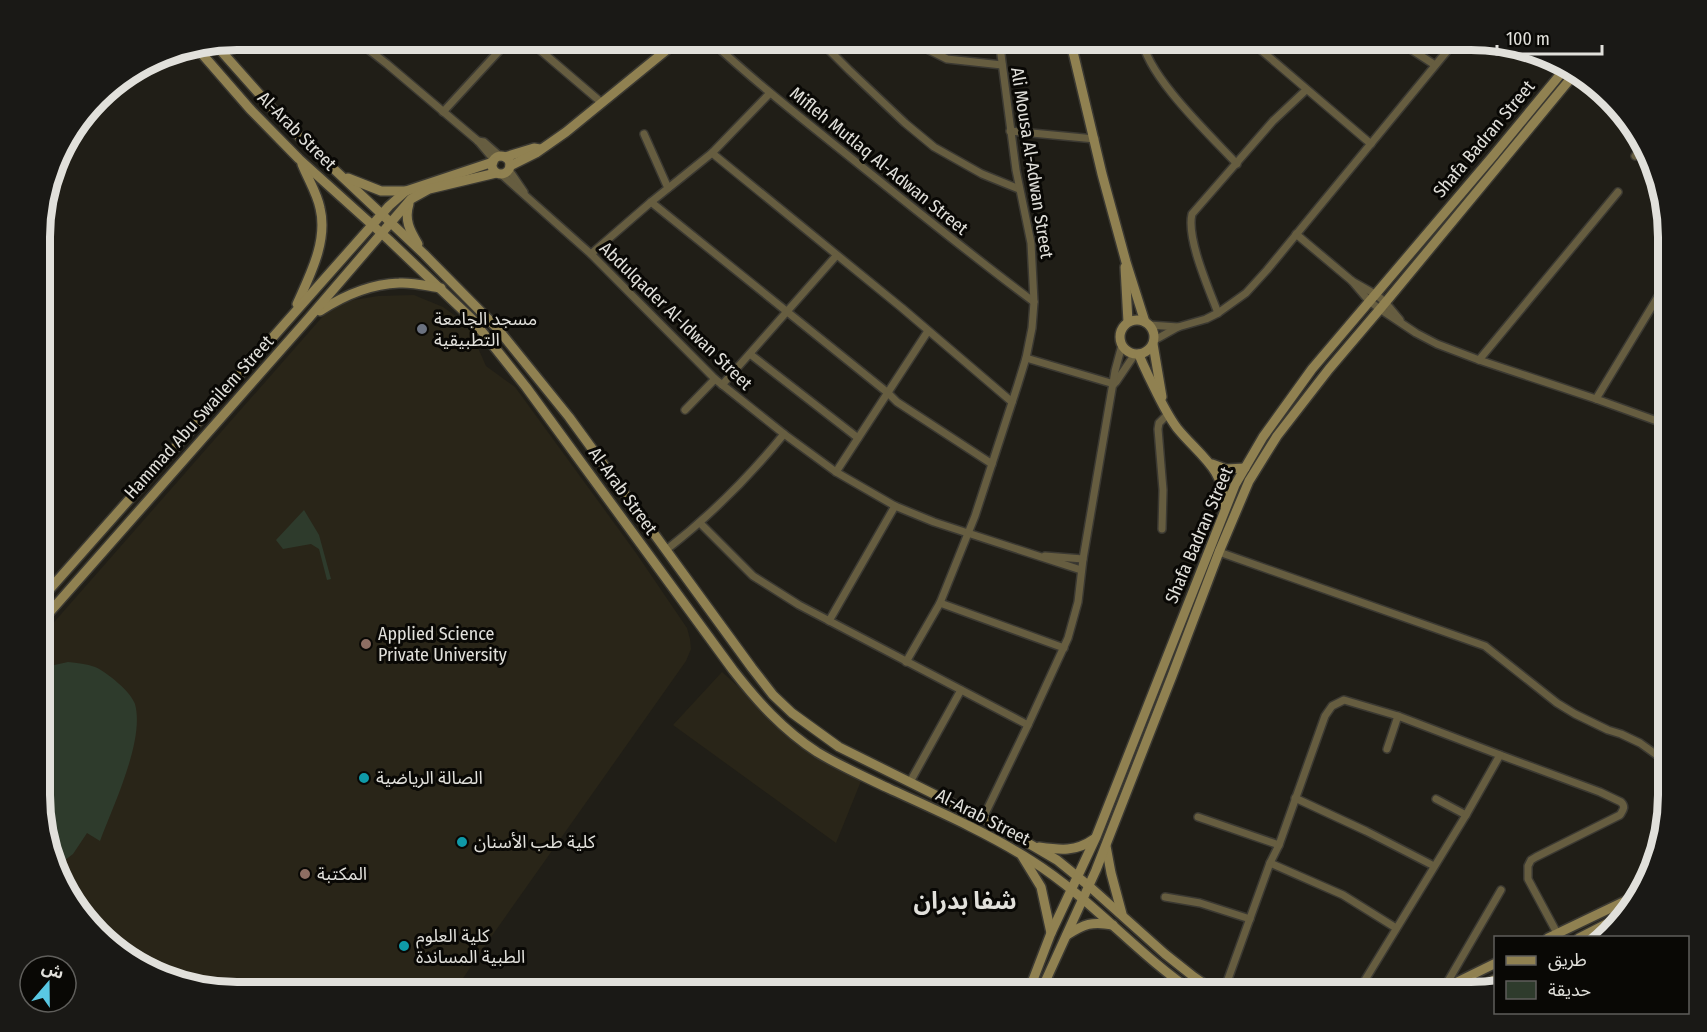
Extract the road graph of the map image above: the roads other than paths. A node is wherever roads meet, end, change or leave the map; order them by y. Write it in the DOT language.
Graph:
graph roads {
  1 [pos="367,49"];
  2 [pos="501,49"];
  3 [pos="539,49"];
  4 [pos="668,49"];
  5 [pos="720,49"];
  6 [pos="828,49"];
  7 [pos="928,49"];
  8 [pos="1000,49"];
  9 [pos="1072,49"];
  10 [pos="1144,49"];
  11 [pos="1259,49"];
  12 [pos="1410,49"];
  13 [pos="1449,49"];
  14 [pos="220,50"];
  15 [pos="201,53"];
  16 [pos="1002,65"];
  17 [pos="1435,65"];
  18 [pos="1561,73"];
  19 [pos="1571,79"];
  20 [pos="1306,90"];
  21 [pos="770,93"];
  22 [pos="602,103"];
  23 [pos="443,111"];
  24 [pos="1010,130"];
  25 [pos="644,134"];
  26 [pos="1095,139"];
  27 [pos="1371,144"];
  28 [pos="712,153"];
  29 [pos="1638,153"];
  30 [pos="1635,156"];
  31 [pos="299,159"];
  32 [pos="1236,164"];
  33 [pos="501,165"];
  34 [pos="342,176"];
  35 [pos="668,188"];
  36 [pos="1019,189"];
  37 [pos="1618,192"];
  38 [pos="408,195"];
  39 [pos="651,201"];
  40 [pos="381,213"];
  41 [pos="391,222"];
  42 [pos="371,225"];
  43 [pos="381,234"];
  44 [pos="1296,234"];
  45 [pos="424,254"];
  46 [pos="591,254"];
  47 [pos="836,256"];
  48 [pos="1125,262"];
  49 [pos="441,288"];
  50 [pos="1372,297"];
  51 [pos="1657,298"];
  52 [pos="1034,302"];
  53 [pos="1383,306"];
  54 [pos="295,311"];
  55 [pos="788,312"];
  56 [pos="1218,313"];
  57 [pos="308,319"];
  58 [pos="1128,322"];
  59 [pos="1147,323"];
  60 [pos="1178,327"];
  61 [pos="928,331"];
  62 [pos="1153,342"];
  63 [pos="1122,345"];
  64 [pos="750,354"];
  65 [pos="1137,354"];
  66 [pos="1026,358"];
  67 [pos="1479,360"];
  68 [pos="715,379"];
  69 [pos="1114,384"];
  70 [pos="722,385"];
  71 [pos="888,393"];
  72 [pos="1596,399"];
  73 [pos="1012,402"];
  74 [pos="1166,409"];
  75 [pos="685,410"];
  76 [pos="1657,421"];
  77 [pos="784,434"];
  78 [pos="858,438"];
  79 [pos="1209,462"];
  80 [pos="992,464"];
  81 [pos="1245,468"];
  82 [pos="836,472"];
  83 [pos="895,506"];
  84 [pos="1224,508"];
  85 [pos="700,523"];
  86 [pos="1162,529"];
  87 [pos="969,533"];
  88 [pos="666,550"];
  89 [pos="1219,552"];
  90 [pos="1040,556"];
  91 [pos="1083,559"];
  92 [pos="1081,570"];
  93 [pos="50,589"];
  94 [pos="940,603"];
  95 [pos="50,612"];
  96 [pos="829,621"];
  97 [pos="1064,648"];
  98 [pos="906,662"];
  99 [pos="961,690"];
  100 [pos="1398,716"];
  101 [pos="1028,725"];
  102 [pos="1388,749"];
  103 [pos="1500,755"];
  104 [pos="1657,755"];
  105 [pos="910,782"];
  106 [pos="1295,798"];
  107 [pos="1436,799"];
  108 [pos="1466,815"];
  109 [pos="1198,817"];
  110 [pos="983,818"];
  111 [pos="1096,837"];
  112 [pos="1106,845"];
  113 [pos="1279,845"];
  114 [pos="1034,846"];
  115 [pos="1021,854"];
  116 [pos="1270,863"];
  117 [pos="1434,866"];
  118 [pos="1078,876"];
  119 [pos="1089,886"];
  120 [pos="1071,889"];
  121 [pos="1501,890"];
  122 [pos="1165,897"];
  123 [pos="1083,898"];
  124 [pos="1624,902"];
  125 [pos="1613,907"];
  126 [pos="1616,913"];
  127 [pos="1123,916"];
  128 [pos="1250,919"];
  129 [pos="1606,924"];
  130 [pos="1113,925"];
  131 [pos="1396,927"];
  132 [pos="1051,933"];
  133 [pos="1553,935"];
  134 [pos="1065,936"];
  135 [pos="1583,936"];
  136 [pos="1494,964"];
  137 [pos="1169,974"];
  138 [pos="1032,982"];
  139 [pos="1045,982"];
  140 [pos="1172,982"];
  141 [pos="1180,982"];
  142 [pos="1202,982"];
  143 [pos="1227,982"];
  144 [pos="1364,982"];
  145 [pos="1447,982"];
  146 [pos="1456,982"];
  1 -- 23 [label="street, Abdulqader Al-Idwan Street"];
  2 -- 23 [label="street"];
  3 -- 22 [label="street"];
  4 -- 22 [label="main road"];
  5 -- 21 [label="street, Mifleh Mutlaq Al-Adwan Street"];
  6 -- 36 [label="street"];
  7 -- 16 [label="street"];
  8 -- 16 [label="street, Ali Mousa Al-Adwan Street"];
  9 -- 26 [label="main road"];
  10 -- 32 [label="street"];
  11 -- 20 [label="street"];
  12 -- 17 [label="street"];
  13 -- 17 [label="street"];
  14 -- 34 [label="main road, Al-Arab Street"];
  15 -- 31 [label="main road, Al-Arab Street"];
  16 -- 24 [label="street, Ali Mousa Al-Adwan Street"];
  17 -- 27 [label="street"];
  18 -- 50 [label="main road, Shafa Badran Street"];
  19 -- 53 [label="main road, Shafa Badran Street"];
  20 -- 27 [label="street"];
  20 -- 32 [label="street"];
  21 -- 28 [label="street"];
  21 -- 52 [label="street, Mifleh Mutlaq Al-Adwan Street"];
  22 -- 33 [label="main road"];
  23 -- 33 [label="street, Abdulqader Al-Idwan Street"];
  24 -- 26 [label="street"];
  24 -- 36 [label="street, Ali Mousa Al-Adwan Street"];
  25 -- 35 [label="street"];
  26 -- 48 [label="main road"];
  27 -- 44 [label="street"];
  28 -- 35 [label="street"];
  28 -- 47 [label="street"];
  29 -- 30 [label="street"];
  31 -- 42 [label="main road, Al-Arab Street"];
  31 -- 54 [label="main road"];
  32 -- 56 [label="street"];
  33 -- 38 [label="main road"];
  33 -- 46 [label="street, Abdulqader Al-Idwan Street"];
  34 -- 38 [label="main road"];
  34 -- 40 [label="main road, Al-Arab Street"];
  35 -- 39 [label="street"];
  36 -- 52 [label="street, Ali Mousa Al-Adwan Street"];
  37 -- 67 [label="street"];
  38 -- 40 [label="main road, Hammad Abu Swailem Street"];
  38 -- 41 [label="main road, Hammad Abu Swailem Street"];
  38 -- 45 [label="main road"];
  39 -- 46 [label="street"];
  39 -- 55 [label="street"];
  40 -- 41 [label="main road, Al-Arab Street"];
  40 -- 42 [label="main road, Hammad Abu Swailem Street"];
  41 -- 43 [label="main road, Hammad Abu Swailem Street"];
  41 -- 45 [label="main road, Al-Arab Street"];
  42 -- 43 [label="main road, Al-Arab Street"];
  42 -- 54 [label="main road, Hammad Abu Swailem Street"];
  43 -- 49 [label="main road, Al-Arab Street"];
  43 -- 57 [label="main road, Hammad Abu Swailem Street"];
  44 -- 50 [label="street"];
  44 -- 56 [label="street"];
  45 -- 88 [label="main road, Al-Arab Street"];
  46 -- 68 [label="street, Abdulqader Al-Idwan Street"];
  47 -- 55 [label="street"];
  47 -- 61 [label="street"];
  48 -- 58 [label="main road"];
  48 -- 59 [label="main road"];
  49 -- 57 [label="main road"];
  49 -- 115 [label="main road, Al-Arab Street"];
  50 -- 53 [label="street"];
  50 -- 81 [label="main road, Shafa Badran Street"];
  51 -- 72 [label="street"];
  52 -- 66 [label="street, Ali Mousa Al-Adwan Street"];
  53 -- 67 [label="street"];
  53 -- 89 [label="main road, Shafa Badran Street"];
  54 -- 93 [label="main road, Hammad Abu Swailem Street"];
  55 -- 64 [label="street"];
  55 -- 71 [label="street"];
  56 -- 60 [label="street"];
  57 -- 95 [label="main road, Hammad Abu Swailem Street"];
  58 -- 59 [label="main road"];
  58 -- 63 [label="main road"];
  59 -- 60 [label="street"];
  59 -- 62 [label="main road"];
  60 -- 62 [label="street"];
  61 -- 71 [label="street"];
  61 -- 73 [label="street"];
  62 -- 65 [label="main road"];
  62 -- 74 [label="main road"];
  63 -- 65 [label="main road"];
  63 -- 69 [label="street"];
  64 -- 70 [label="street"];
  64 -- 78 [label="street"];
  65 -- 69 [label="street"];
  65 -- 74 [label="main road"];
  66 -- 69 [label="street"];
  66 -- 73 [label="street, Ali Mousa Al-Adwan Street"];
  67 -- 72 [label="street"];
  68 -- 70 [label="street, Abdulqader Al-Idwan Street"];
  68 -- 75 [label="street"];
  69 -- 91 [label="street"];
  70 -- 77 [label="street, Abdulqader Al-Idwan Street"];
  71 -- 78 [label="street"];
  71 -- 80 [label="street"];
  72 -- 76 [label="street"];
  73 -- 80 [label="street, Ali Mousa Al-Adwan Street"];
  74 -- 79 [label="main road"];
  74 -- 86 [label="street"];
  77 -- 82 [label="street, Abdulqader Al-Idwan Street"];
  77 -- 85 [label="street"];
  78 -- 82 [label="street"];
  79 -- 81 [label="main road"];
  79 -- 84 [label="main road"];
  80 -- 87 [label="street, Ali Mousa Al-Adwan Street"];
  81 -- 84 [label="main road, Shafa Badran Street"];
  82 -- 83 [label="street, Abdulqader Al-Idwan Street"];
  83 -- 87 [label="street, Abdulqader Al-Idwan Street"];
  83 -- 96 [label="street"];
  84 -- 111 [label="main road, Shafa Badran Street"];
  85 -- 88 [label="street"];
  85 -- 96 [label="street"];
  87 -- 90 [label="street, Abdulqader Al-Idwan Street"];
  87 -- 94 [label="street, Ali Mousa Al-Adwan Street"];
  88 -- 105 [label="main road, Al-Arab Street"];
  89 -- 104 [label="street"];
  89 -- 112 [label="main road, Shafa Badran Street"];
  90 -- 91 [label="street, Abdulqader Al-Idwan Street"];
  90 -- 92 [label="street, Abdulqader Al-Idwan Street"];
  91 -- 92 [label="street"];
  92 -- 97 [label="street"];
  94 -- 97 [label="street"];
  94 -- 98 [label="street, Ali Mousa Al-Adwan Street"];
  96 -- 98 [label="street"];
  97 -- 101 [label="street"];
  98 -- 99 [label="street"];
  99 -- 101 [label="street"];
  99 -- 105 [label="street"];
  100 -- 102 [label="street"];
  100 -- 103 [label="street"];
  100 -- 106 [label="street"];
  101 -- 110 [label="street"];
  103 -- 108 [label="street"];
  103 -- 133 [label="street"];
  105 -- 110 [label="main road, Al-Arab Street"];
  106 -- 113 [label="street"];
  106 -- 117 [label="street"];
  107 -- 108 [label="street"];
  108 -- 117 [label="street"];
  109 -- 113 [label="street"];
  110 -- 114 [label="main road, Al-Arab Street"];
  111 -- 114 [label="main road"];
  111 -- 118 [label="main road, Shafa Badran Street"];
  112 -- 119 [label="main road, Shafa Badran Street"];
  112 -- 127 [label="main road"];
  113 -- 116 [label="street"];
  114 -- 118 [label="main road, Al-Arab Street"];
  115 -- 120 [label="main road, Al-Arab Street"];
  115 -- 132 [label="main road"];
  116 -- 128 [label="street"];
  116 -- 131 [label="street"];
  117 -- 131 [label="street"];
  118 -- 119 [label="main road, Al-Arab Street"];
  118 -- 120 [label="main road, Shafa Badran Street"];
  119 -- 123 [label="main road, Shafa Badran Street"];
  119 -- 127 [label="main road, Al-Arab Street"];
  120 -- 123 [label="main road, Al-Arab Street"];
  120 -- 132 [label="main road, Shafa Badran Street"];
  121 -- 145 [label="street"];
  122 -- 128 [label="street"];
  123 -- 130 [label="main road, Al-Arab Street"];
  123 -- 134 [label="main road, Shafa Badran Street"];
  124 -- 125 [label="main road"];
  125 -- 126 [label="main road"];
  125 -- 133 [label="main road"];
  127 -- 142 [label="main road, Al-Arab Street"];
  128 -- 143 [label="street"];
  129 -- 135 [label="main road"];
  130 -- 134 [label="main road"];
  130 -- 137 [label="main road, Al-Arab Street"];
  131 -- 144 [label="street"];
  132 -- 138 [label="main road, Shafa Badran Street"];
  134 -- 139 [label="main road, Shafa Badran Street"];
  136 -- 146 [label="main road"];
  137 -- 140 [label="street"];
  137 -- 141 [label="main road, Al-Arab Street"];
}
